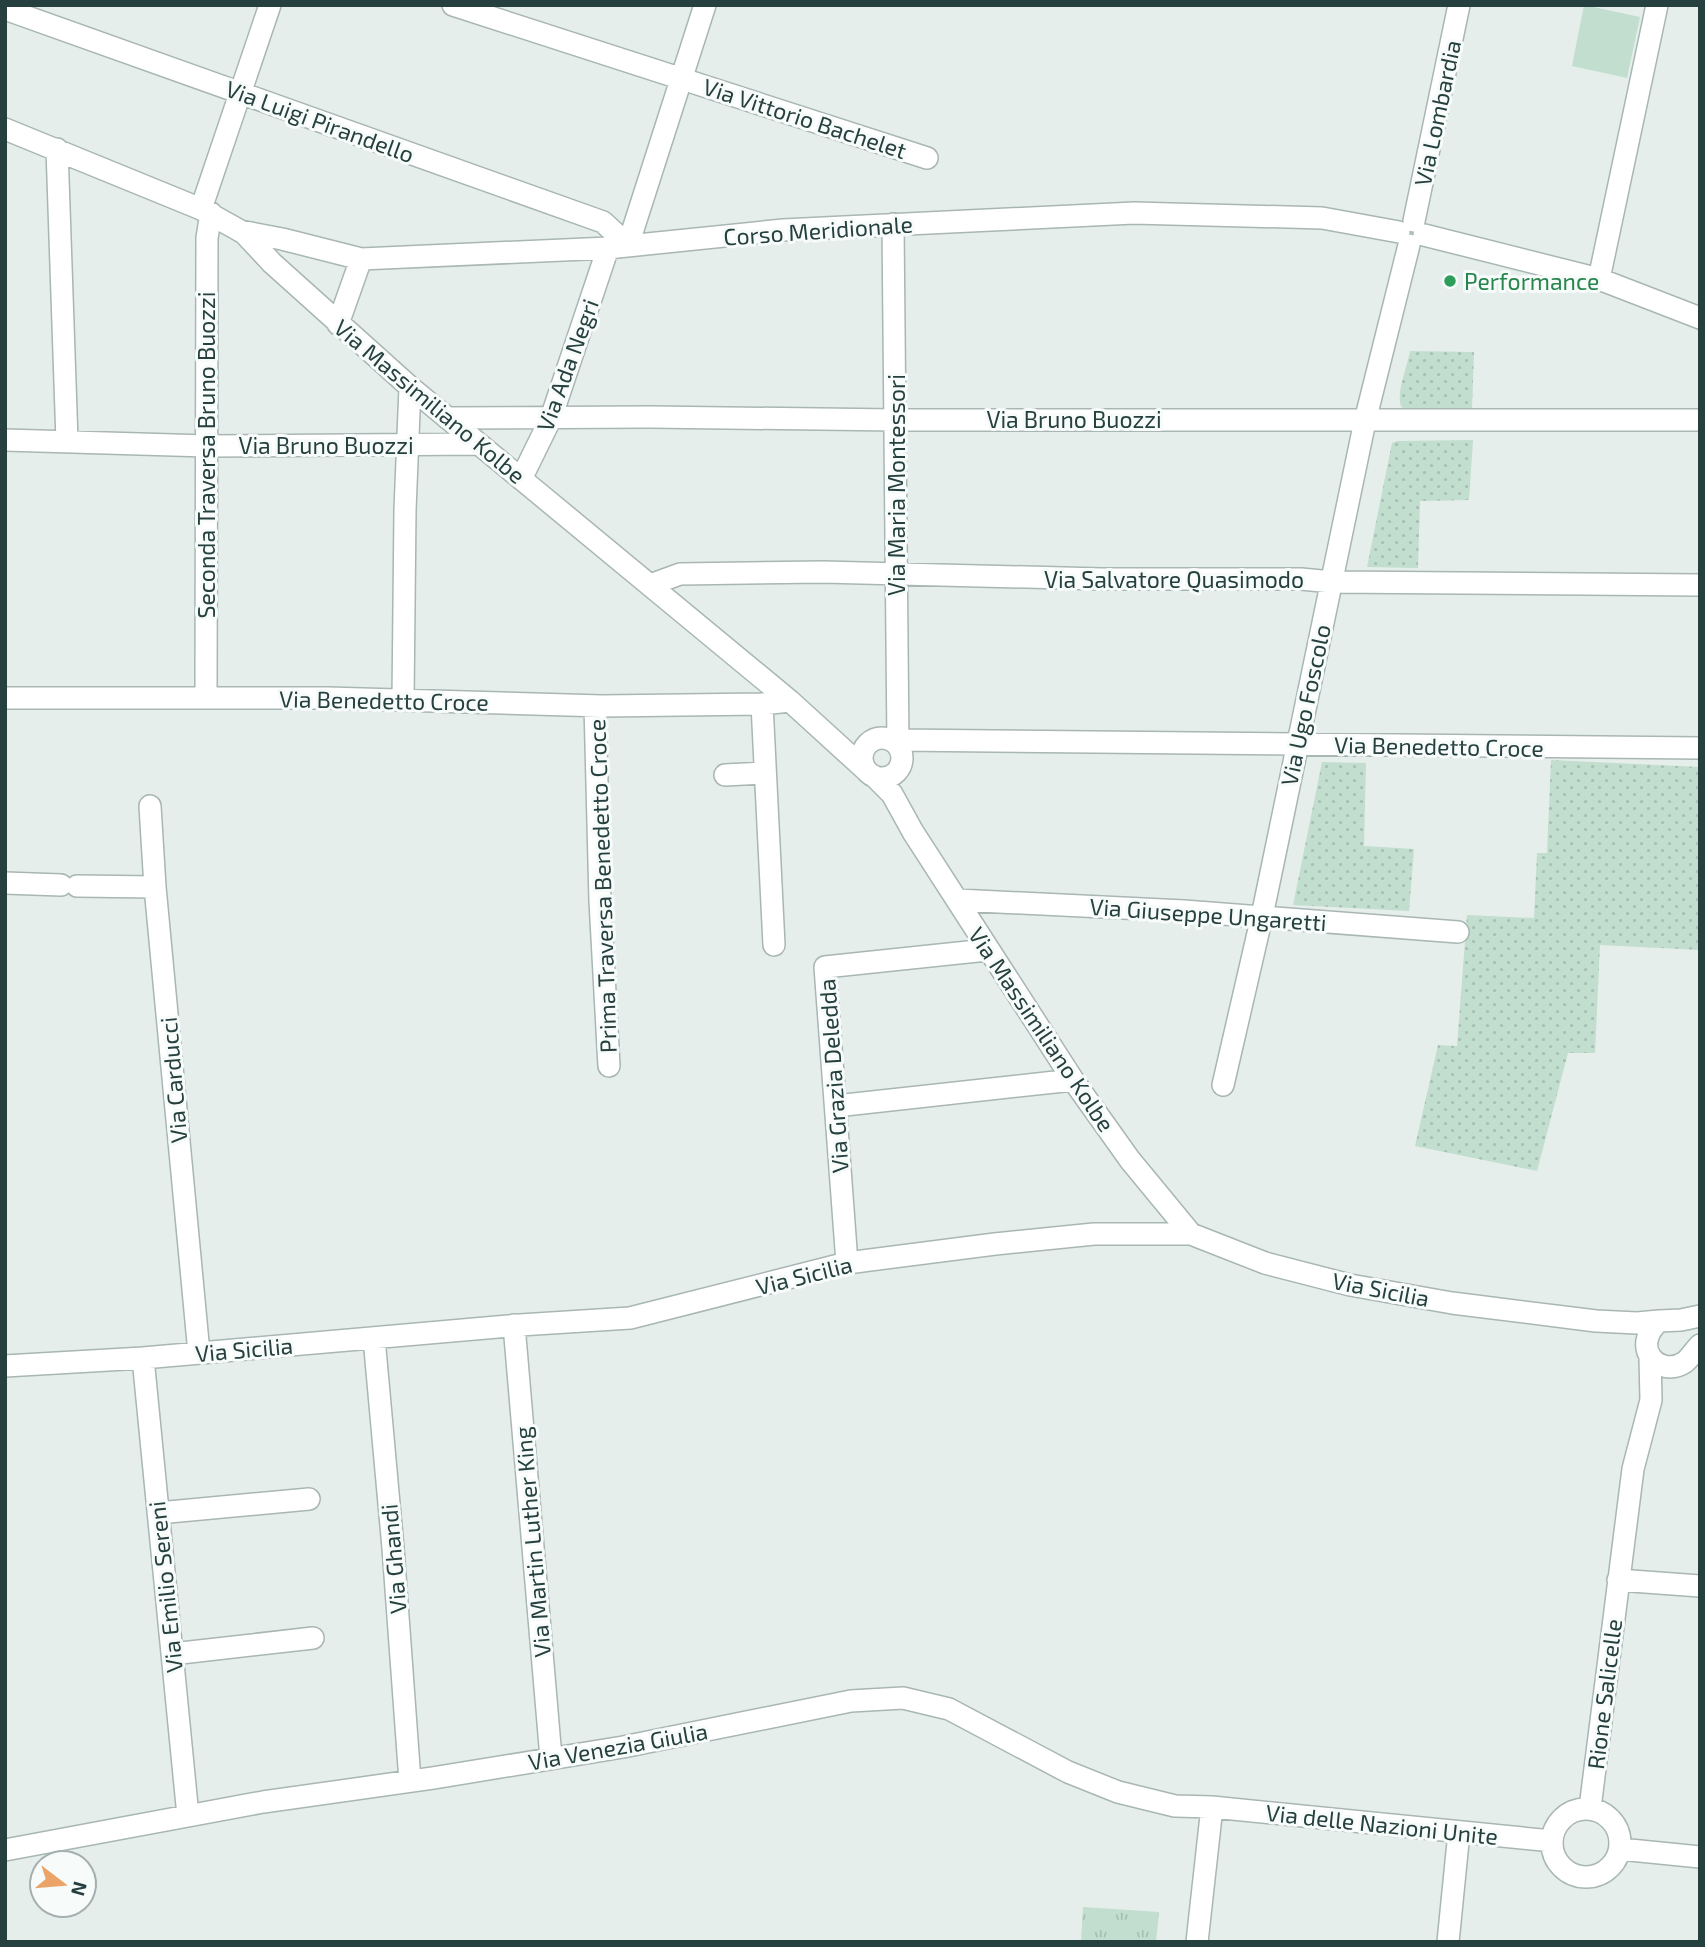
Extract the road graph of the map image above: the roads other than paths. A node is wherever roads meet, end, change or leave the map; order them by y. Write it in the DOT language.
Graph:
graph roads {
  1 [pos="270,5"];
  2 [pos="453,5"];
  3 [pos="705,5"];
  4 [pos="1459,5"];
  5 [pos="1657,5"];
  6 [pos="5,9"];
  7 [pos="484,10"];
  8 [pos="682,78"];
  9 [pos="240,93"];
  10 [pos="5,129"];
  11 [pos="57,149"];
  12 [pos="927,158"];
  13 [pos="206,211"];
  14 [pos="893,225"];
  15 [pos="242,232"];
  16 [pos="1412,233"];
  17 [pos="618,247"];
  18 [pos="361,259"];
  19 [pos="1599,279"];
  20 [pos="1700,318"];
  21 [pos="338,324"];
  22 [pos="410,387"];
  23 [pos="447,418"];
  24 [pos="551,418"];
  25 [pos="896,420"];
  26 [pos="1700,420"];
  27 [pos="1365,421"];
  28 [pos="5,440"];
  29 [pos="67,441"];
  30 [pos="478,444"];
  31 [pos="408,445"];
  32 [pos="207,446"];
  33 [pos="521,479"];
  34 [pos="897,575"];
  35 [pos="1332,582"];
  36 [pos="650,585"];
  37 [pos="1700,585"];
  38 [pos="206,697"];
  39 [pos="5,698"];
  40 [pos="402,700"];
  41 [pos="790,701"];
  42 [pos="762,704"];
  43 [pos="595,706"];
  44 [pos="823,729"];
  45 [pos="875,739"];
  46 [pos="1296,745"];
  47 [pos="899,748"];
  48 [pos="1700,748"];
  49 [pos="765,773"];
  50 [pos="871,774"];
  51 [pos="725,775"];
  52 [pos="150,806"];
  53 [pos="904,815"];
  54 [pos="5,883"];
  55 [pos="155,887"];
  56 [pos="958,900"];
  57 [pos="1262,916"];
  58 [pos="1458,932"];
  59 [pos="774,945"];
  60 [pos="987,950"];
  61 [pos="609,1066"];
  62 [pos="1073,1080"];
  63 [pos="1223,1085"];
  64 [pos="836,1106"];
  65 [pos="1191,1234"];
  66 [pos="847,1263"];
  67 [pos="1700,1316"];
  68 [pos="1596,1321"];
  69 [pos="1659,1321"];
  70 [pos="514,1325"];
  71 [pos="374,1338"];
  72 [pos="199,1353"];
  73 [pos="1693,1353"];
  74 [pos="1648,1354"];
  75 [pos="143,1358"];
  76 [pos="5,1366"];
  77 [pos="1651,1400"];
  78 [pos="309,1499"];
  79 [pos="158,1513"];
  80 [pos="1618,1580"];
  81 [pos="1700,1586"];
  82 [pos="313,1638"];
  83 [pos="172,1654"];
  84 [pos="551,1758"];
  85 [pos="410,1781"];
  86 [pos="1212,1807"];
  87 [pos="1590,1808"];
  88 [pos="188,1816"];
  89 [pos="1459,1832"];
  90 [pos="1552,1841"];
  91 [pos="1620,1849"];
  92 [pos="5,1850"];
  93 [pos="1700,1857"];
  94 [pos="1197,1942"];
  95 [pos="1448,1942"];
  1 -- 9 [label="street, Seconda Traversa Bruno Buozzi"];
  2 -- 7 [label="street, Via Vittorio Bachelet"];
  3 -- 8 [label="street, Via Vittorio Bachelet"];
  4 -- 16 [label="street, Via Lombardia"];
  5 -- 19 [label="street"];
  6 -- 9 [label="street, Via Luigi Pirandello"];
  7 -- 8 [label="street, Via Vittorio Bachelet"];
  8 -- 12 [label="street, Via Vittorio Bachelet"];
  8 -- 17 [label="street, Via Ada Negri"];
  9 -- 13 [label="street, Seconda Traversa Bruno Buozzi"];
  9 -- 17 [label="street, Via Luigi Pirandello"];
  10 -- 11 [label="street, Via Massimiliano Kolbe"];
  11 -- 13 [label="street, Via Massimiliano Kolbe"];
  11 -- 29 [label="street"];
  13 -- 15 [label="street, Via Massimiliano Kolbe"];
  13 -- 32 [label="street, Seconda Traversa Bruno Buozzi"];
  14 -- 16 [label="street, Corso Meridionale"];
  14 -- 17 [label="street, Corso Meridionale"];
  14 -- 25 [label="street, Via Maria Montessori"];
  15 -- 18 [label="street, Corso Meridionale"];
  15 -- 21 [label="street, Via Massimiliano Kolbe"];
  16 -- 19 [label="street, Corso Meridionale"];
  16 -- 27 [label="street, Via Ugo Foscolo"];
  17 -- 18 [label="street, Corso Meridionale"];
  17 -- 24 [label="street, Via Ada Negri"];
  18 -- 21 [label="street"];
  19 -- 20 [label="street, Corso Meridionale"];
  21 -- 22 [label="street, Via Massimiliano Kolbe"];
  22 -- 23 [label="street, Via Massimiliano Kolbe"];
  22 -- 31 [label="street"];
  23 -- 24 [label="street, Via Bruno Buozzi"];
  23 -- 30 [label="street, Via Massimiliano Kolbe"];
  24 -- 25 [label="street, Via Bruno Buozzi"];
  24 -- 33 [label="street, Via Ada Negri"];
  25 -- 27 [label="street, Via Bruno Buozzi"];
  25 -- 34 [label="street, Via Maria Montessori"];
  26 -- 27 [label="street, Via Bruno Buozzi"];
  27 -- 35 [label="street, Via Ugo Foscolo"];
  28 -- 29 [label="street, Via Bruno Buozzi"];
  29 -- 32 [label="street, Via Bruno Buozzi"];
  30 -- 31 [label="street, Via Bruno Buozzi"];
  30 -- 33 [label="street, Via Massimiliano Kolbe"];
  31 -- 32 [label="street, Via Bruno Buozzi"];
  31 -- 40 [label="street"];
  32 -- 38 [label="street, Seconda Traversa Bruno Buozzi"];
  33 -- 36 [label="street, Via Massimiliano Kolbe"];
  34 -- 35 [label="street, Via Salvatore Quasimodo"];
  34 -- 36 [label="street, Via Salvatore Quasimodo"];
  34 -- 47 [label="street, Via Maria Montessori"];
  35 -- 37 [label="street, Via Salvatore Quasimodo"];
  35 -- 46 [label="street, Via Ugo Foscolo"];
  36 -- 41 [label="street, Via Massimiliano Kolbe"];
  38 -- 39 [label="street, Via Benedetto Croce"];
  38 -- 40 [label="street, Via Benedetto Croce"];
  40 -- 43 [label="street, Via Benedetto Croce"];
  41 -- 42 [label="street, Via Benedetto Croce"];
  41 -- 44 [label="street, Via Massimiliano Kolbe"];
  42 -- 43 [label="street, Via Benedetto Croce"];
  42 -- 49 [label="street"];
  43 -- 61 [label="street, Prima Traversa Benedetto Croce"];
  44 -- 45 [label="street, Via Massimiliano Kolbe"];
  44 -- 50 [label="street, Via Massimiliano Kolbe"];
  45 -- 47 [label="street, Via Massimiliano Kolbe"];
  45 -- 50 [label="street"];
  46 -- 47 [label="street, Via Benedetto Croce"];
  46 -- 48 [label="street, Via Benedetto Croce"];
  46 -- 57 [label="street, Via Ugo Foscolo"];
  47 -- 50 [label="street"];
  47 -- 53 [label="street, Via Massimiliano Kolbe"];
  49 -- 51 [label="street"];
  49 -- 59 [label="street"];
  50 -- 53 [label="street, Via Massimiliano Kolbe"];
  52 -- 55 [label="street, Via Carducci"];
  53 -- 56 [label="street, Via Massimiliano Kolbe"];
  54 -- 55 [label="street"];
  55 -- 72 [label="street, Via Carducci"];
  56 -- 57 [label="street, Via Giuseppe Ungaretti"];
  56 -- 60 [label="street, Via Massimiliano Kolbe"];
  57 -- 58 [label="street, Via Giuseppe Ungaretti"];
  57 -- 63 [label="street, Via Ugo Foscolo"];
  60 -- 62 [label="street, Via Massimiliano Kolbe"];
  60 -- 64 [label="street, Via Grazia Deledda"];
  62 -- 64 [label="street"];
  62 -- 65 [label="street, Via Massimiliano Kolbe"];
  64 -- 66 [label="street, Via Grazia Deledda"];
  65 -- 66 [label="street, Via Sicilia"];
  65 -- 68 [label="street, Via Sicilia"];
  66 -- 70 [label="street, Via Sicilia"];
  67 -- 69 [label="street, Via Sicilia"];
  68 -- 69 [label="street, Via Sicilia"];
  68 -- 74 [label="street, Via Sicilia"];
  69 -- 74 [label="street"];
  70 -- 71 [label="street, Via Sicilia"];
  70 -- 84 [label="street, Via Martin Luther King"];
  71 -- 72 [label="street, Via Sicilia"];
  71 -- 85 [label="street, Via Ghandi"];
  72 -- 75 [label="street, Via Sicilia"];
  73 -- 74 [label="street"];
  73 -- 77 [label="street, Rione Salicelle"];
  74 -- 77 [label="street, Rione Salicelle"];
  75 -- 76 [label="street, Via Sicilia"];
  75 -- 79 [label="street, Via Emilio Sereni"];
  77 -- 80 [label="street, Rione Salicelle"];
  78 -- 79 [label="street"];
  79 -- 83 [label="street, Via Emilio Sereni"];
  80 -- 81 [label="street"];
  80 -- 87 [label="street, Rione Salicelle"];
  82 -- 83 [label="street"];
  83 -- 88 [label="street, Via Emilio Sereni"];
  84 -- 85 [label="street, Via Venezia Giulia"];
  84 -- 86 [label="street, Via Venezia Giulia"];
  85 -- 88 [label="street, Via Venezia Giulia"];
  86 -- 89 [label="street, Via delle Nazioni Unite"];
  86 -- 94 [label="street"];
  87 -- 90 [label="street"];
  87 -- 91 [label="street"];
  88 -- 92 [label="street, Via Venezia Giulia"];
  89 -- 90 [label="street, Via delle Nazioni Unite"];
  89 -- 95 [label="street"];
  90 -- 91 [label="street"];
  91 -- 93 [label="street"];
}
